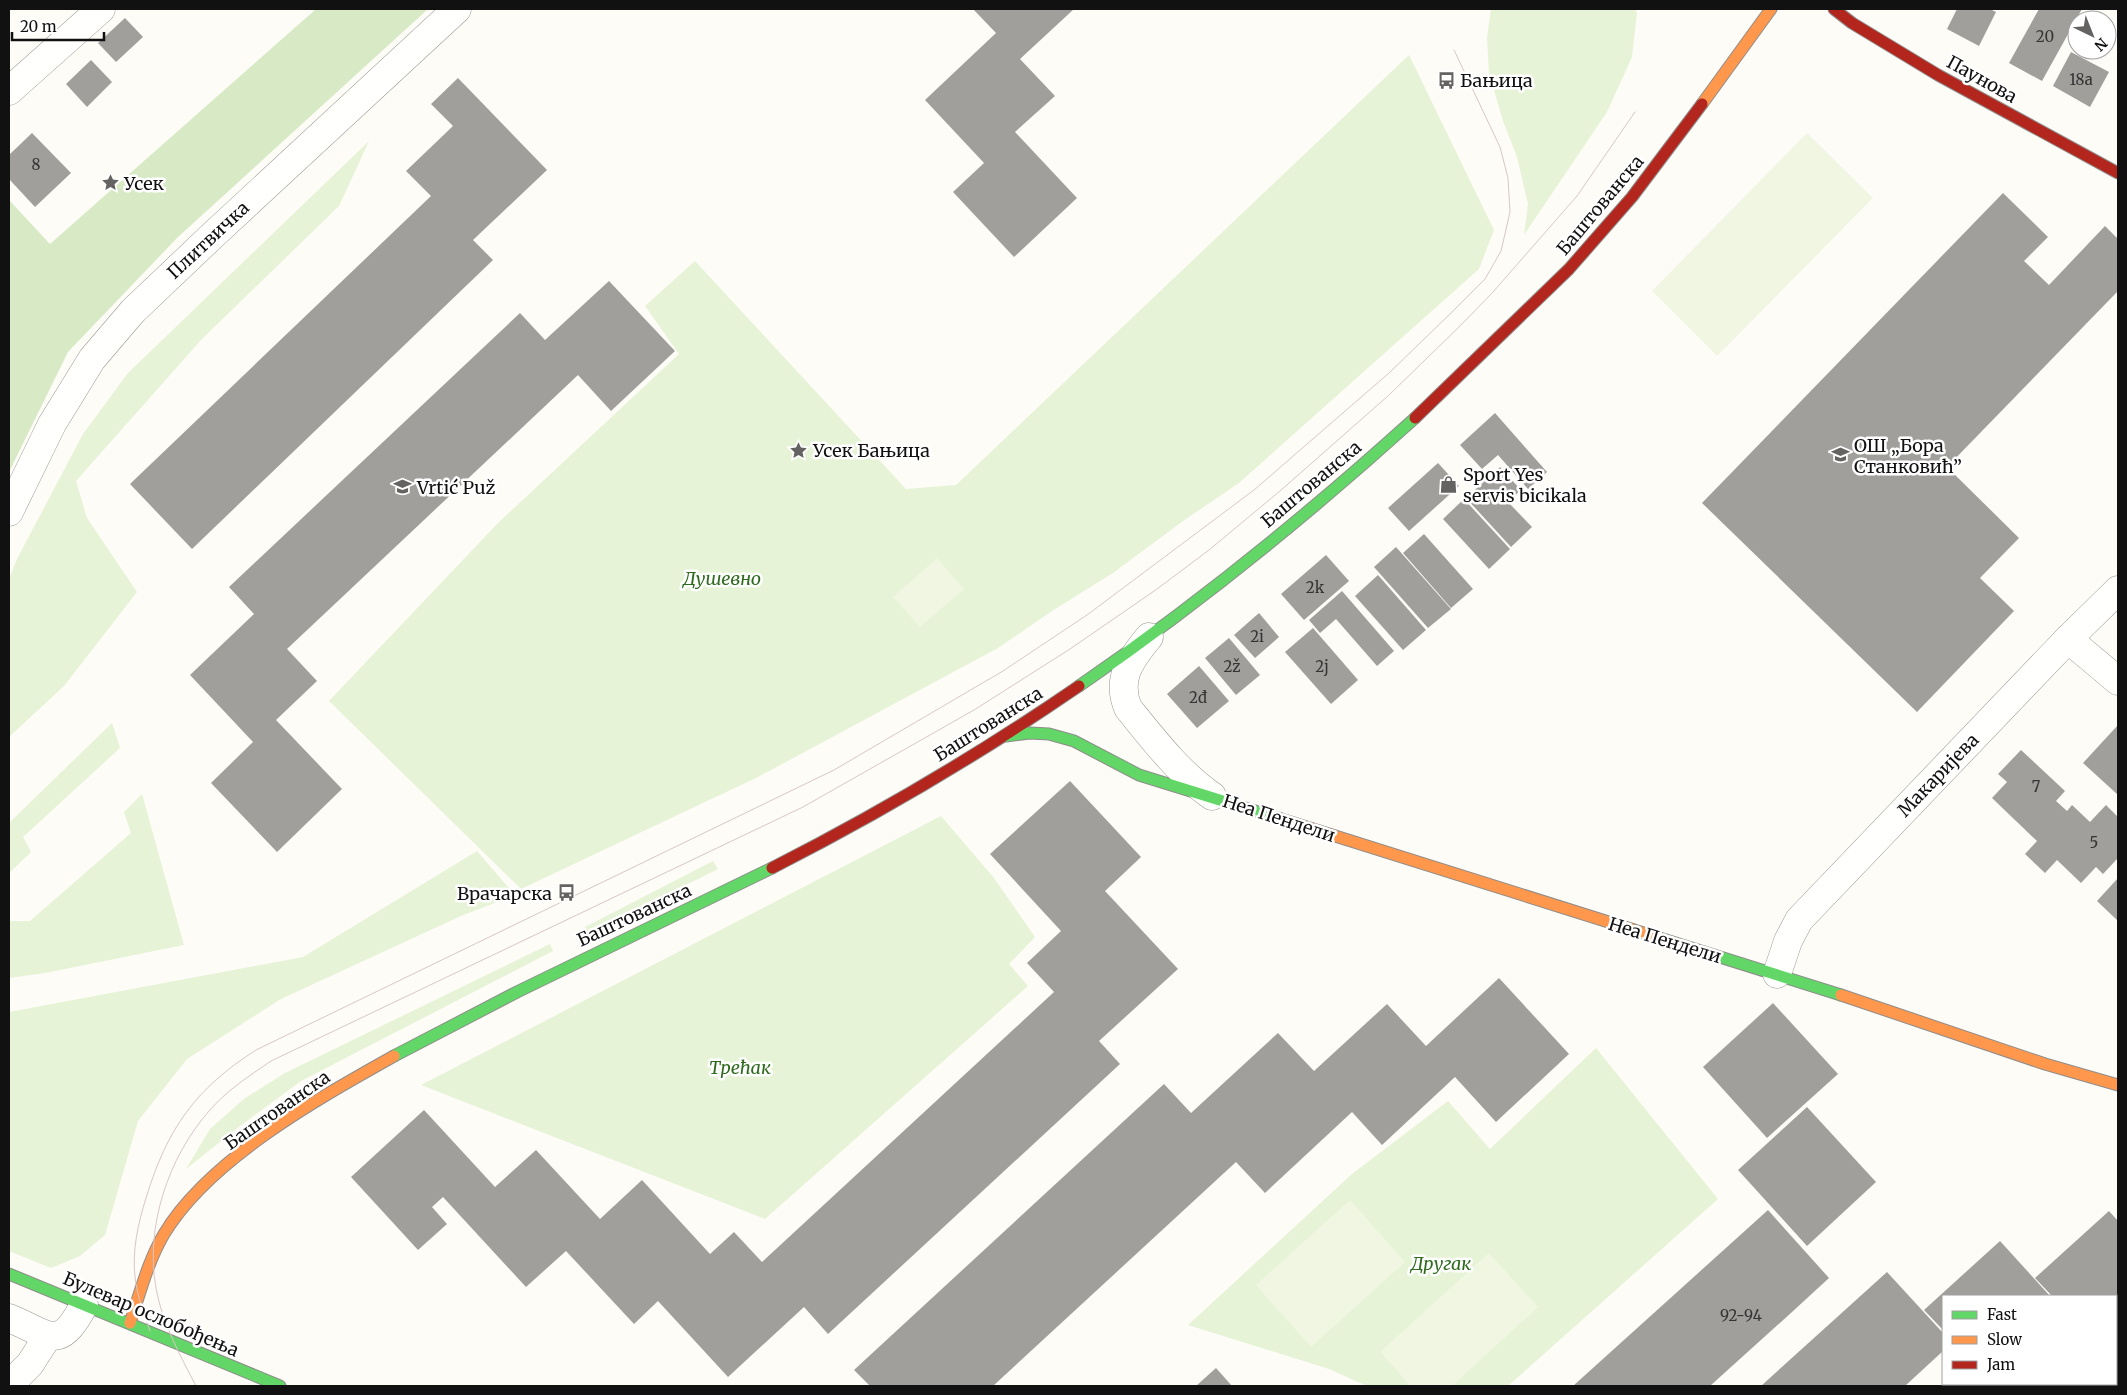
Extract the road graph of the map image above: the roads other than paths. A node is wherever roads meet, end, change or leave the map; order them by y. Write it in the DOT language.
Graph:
graph roads {
  1 [pos="101,9"];
  2 [pos="457,9"];
  3 [pos="1771,9"];
  4 [pos="1834,9"];
  5 [pos="9,91"];
  6 [pos="2118,172"];
  7 [pos="9,512"];
  8 [pos="2118,590"];
  9 [pos="1153,632"];
  10 [pos="2068,639"];
  11 [pos="2118,681"];
  12 [pos="1006,736"];
  13 [pos="1212,796"];
  14 [pos="1777,974"];
  15 [pos="2118,1084"];
  16 [pos="9,1274"];
  17 [pos="84,1305"];
  18 [pos="9,1318"];
  19 [pos="130,1323"];
  20 [pos="48,1336"];
  21 [pos="9,1385"];
  22 [pos="280,1386"];
  1 -- 5 [label="street"];
  2 -- 7 [label="street, Плитвичка"];
  3 -- 9 [label="street, Баштованска"];
  4 -- 6 [label="street, Паунова"];
  8 -- 10 [label="street, Макаријева"];
  9 -- 12 [label="street, Баштованска"];
  9 -- 13 [label="street, Неа Пендели"];
  10 -- 11 [label="street"];
  10 -- 14 [label="street, Макаријева"];
  12 -- 13 [label="street, Неа Пендели"];
  12 -- 19 [label="street, Баштованска"];
  13 -- 14 [label="street, Неа Пендели"];
  14 -- 15 [label="street, Неа Пендели"];
  16 -- 17 [label="street, Булевар ослобођења"];
  17 -- 19 [label="street, Булевар ослобођења"];
  17 -- 20 [label="street"];
  18 -- 20 [label="street"];
  19 -- 22 [label="street, Булевар ослобођења"];
  20 -- 21 [label="street"];
}
